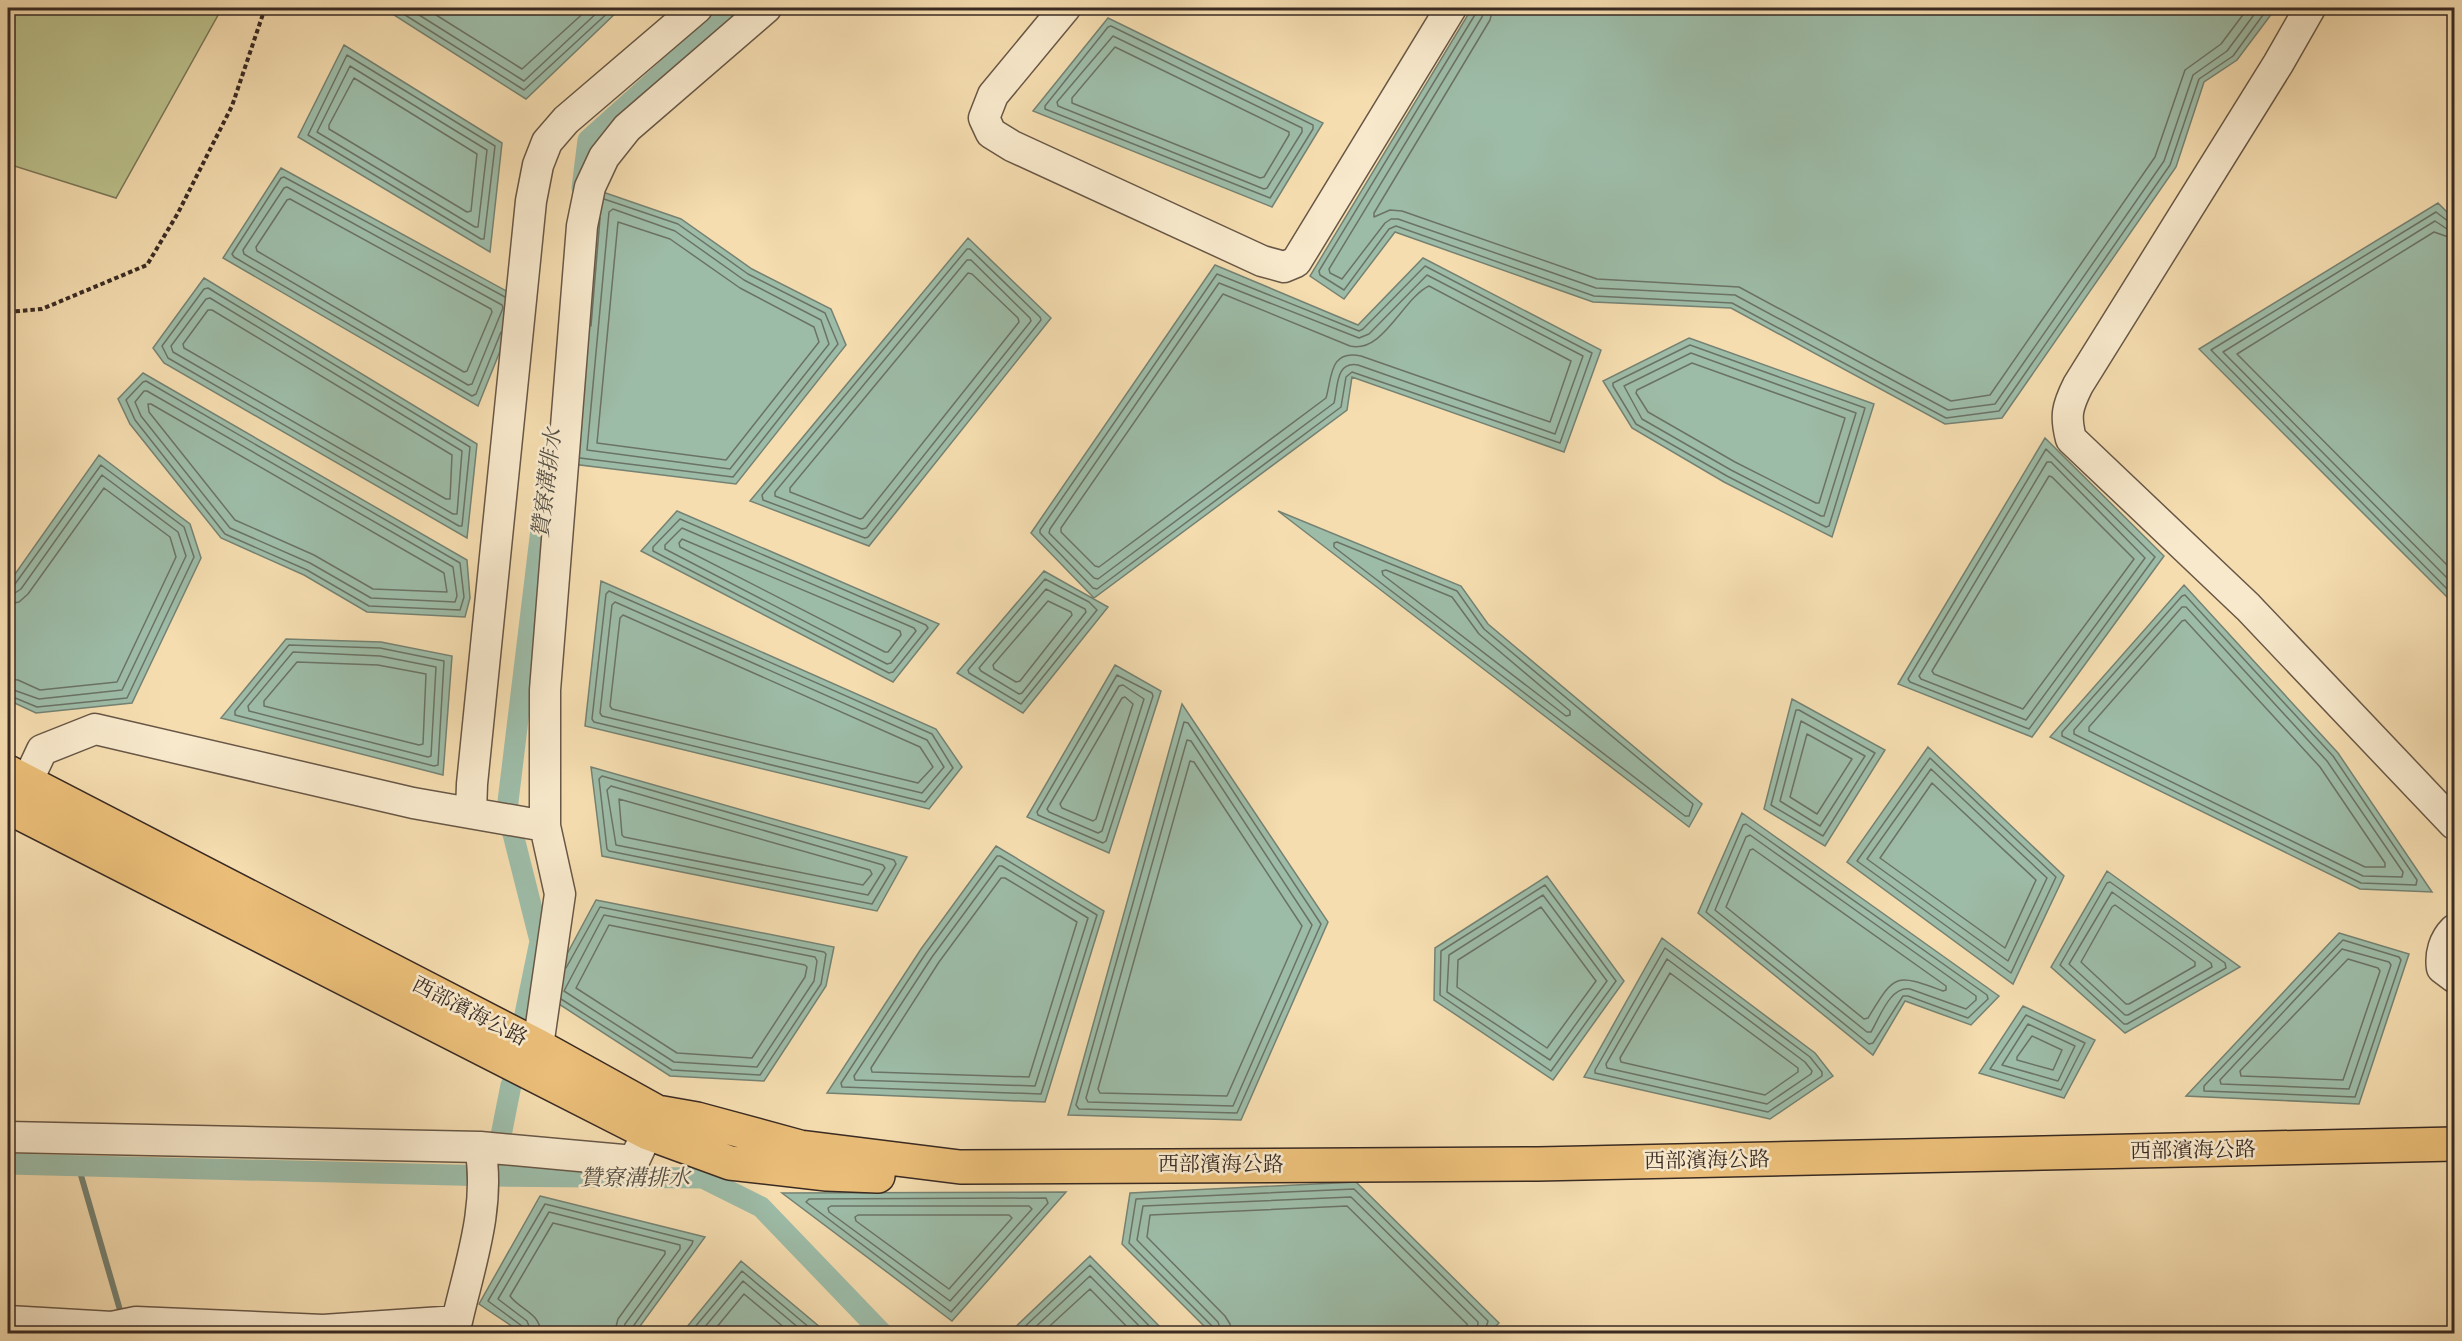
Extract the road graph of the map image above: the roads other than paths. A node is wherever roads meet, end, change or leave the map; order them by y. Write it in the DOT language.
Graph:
graph roads {
  1 [pos="697,8"];
  2 [pos="766,8"];
  3 [pos="1065,8"];
  4 [pos="1450,8"];
  5 [pos="2310,8"];
  6 [pos="13,792"];
  7 [pos="478,814"];
  8 [pos="535,824"];
  9 [pos="2454,824"];
  10 [pos="2454,930"];
  11 [pos="2454,977"];
  12 [pos="538,1046"];
  13 [pos="652,1122"];
  14 [pos="8,1137"];
  15 [pos="2454,1144"];
  16 [pos="482,1165"];
  17 [pos="8,1321"];
  1 -- 7 [label="street"];
  2 -- 8 [label="street"];
  3 -- 4 [label="street"];
  5 -- 9 [label="street"];
  6 -- 7 [label="street"];
  6 -- 12 [label="main road, 西部濱海公路"];
  6 -- 13 [label="main road, 西部濱海公路"];
  7 -- 8 [label="street"];
  8 -- 12 [label="street"];
  10 -- 11 [label="street"];
  12 -- 13 [label="main road, 西部濱海公路"];
  13 -- 15 [label="main road, 西部濱海公路"];
  13 -- 16 [label="street"];
  14 -- 16 [label="street"];
  16 -- 17 [label="street"];
}
